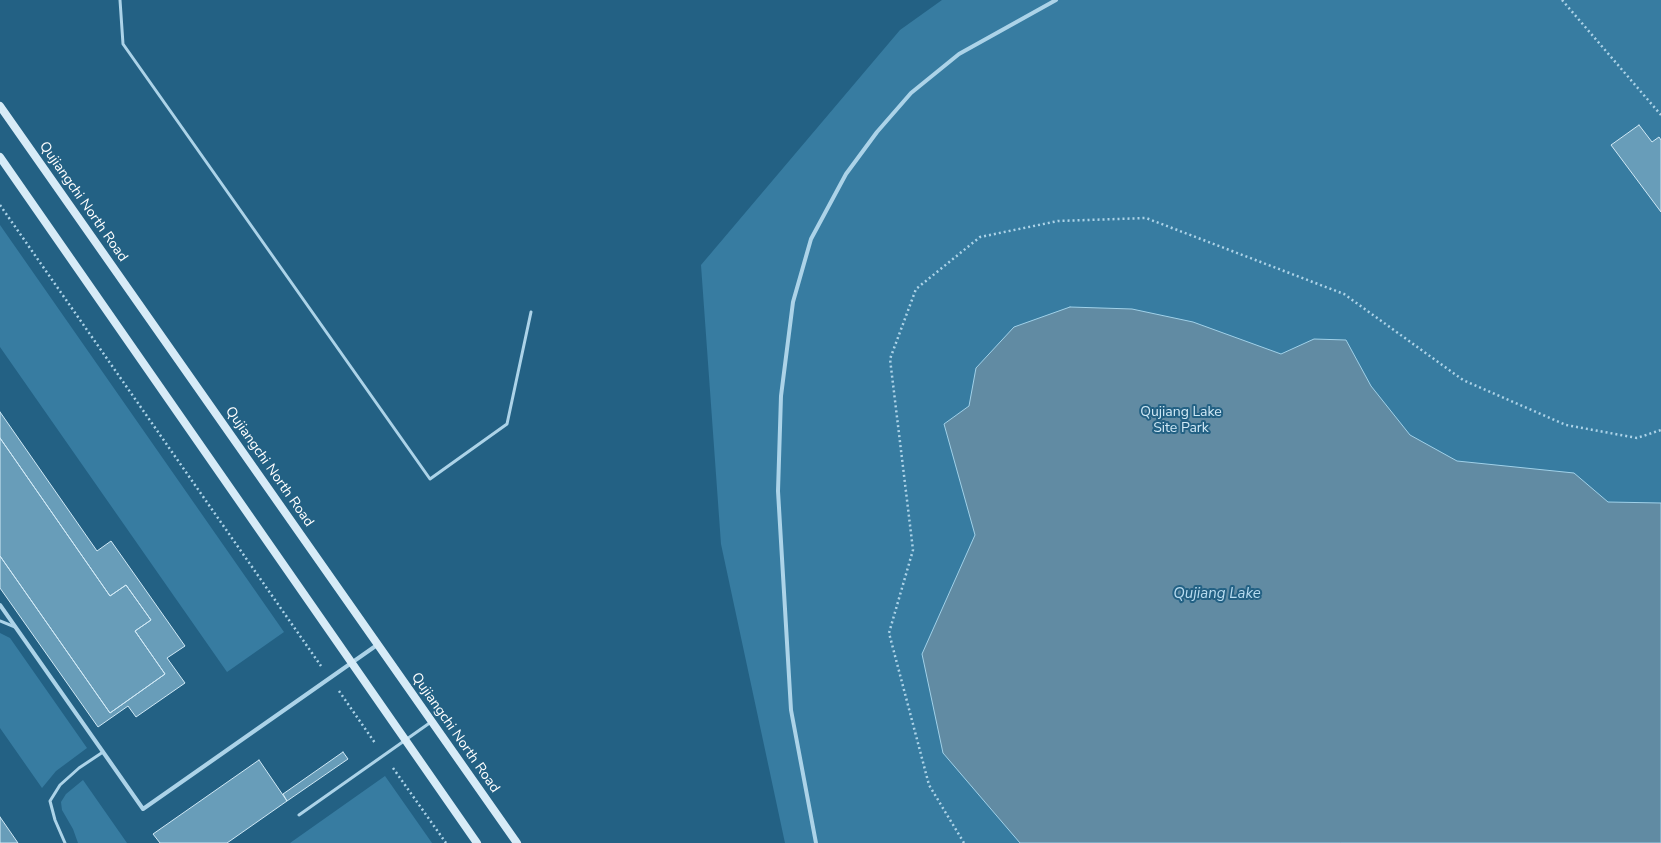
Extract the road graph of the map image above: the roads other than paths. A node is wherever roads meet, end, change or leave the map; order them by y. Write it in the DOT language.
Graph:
graph roads {
  1 [pos="120,0"];
  2 [pos="1056,0"];
  3 [pos="0,106"];
  4 [pos="0,157"];
  5 [pos="531,312"];
  6 [pos="0,605"];
  7 [pos="0,621"];
  8 [pos="16,628"];
  9 [pos="377,645"];
  10 [pos="352,663"];
  11 [pos="431,722"];
  12 [pos="405,740"];
  13 [pos="103,752"];
  14 [pos="299,814"];
  15 [pos="66,843"];
  16 [pos="477,843"];
  17 [pos="517,843"];
  18 [pos="816,843"];
  1 -- 5 [label="lane"];
  2 -- 18 [label="street"];
  3 -- 9 [label="main road, Qujiangchi North Road"];
  4 -- 10 [label="main road"];
  6 -- 8 [label="street"];
  7 -- 8 [label="lane"];
  8 -- 13 [label="street"];
  9 -- 10 [label="street"];
  9 -- 11 [label="main road, Qujiangchi North Road"];
  10 -- 12 [label="main road"];
  10 -- 13 [label="street"];
  11 -- 12 [label="lane"];
  11 -- 17 [label="main road, Qujiangchi North Road"];
  12 -- 14 [label="lane"];
  12 -- 16 [label="main road"];
  13 -- 15 [label="lane"];
}
